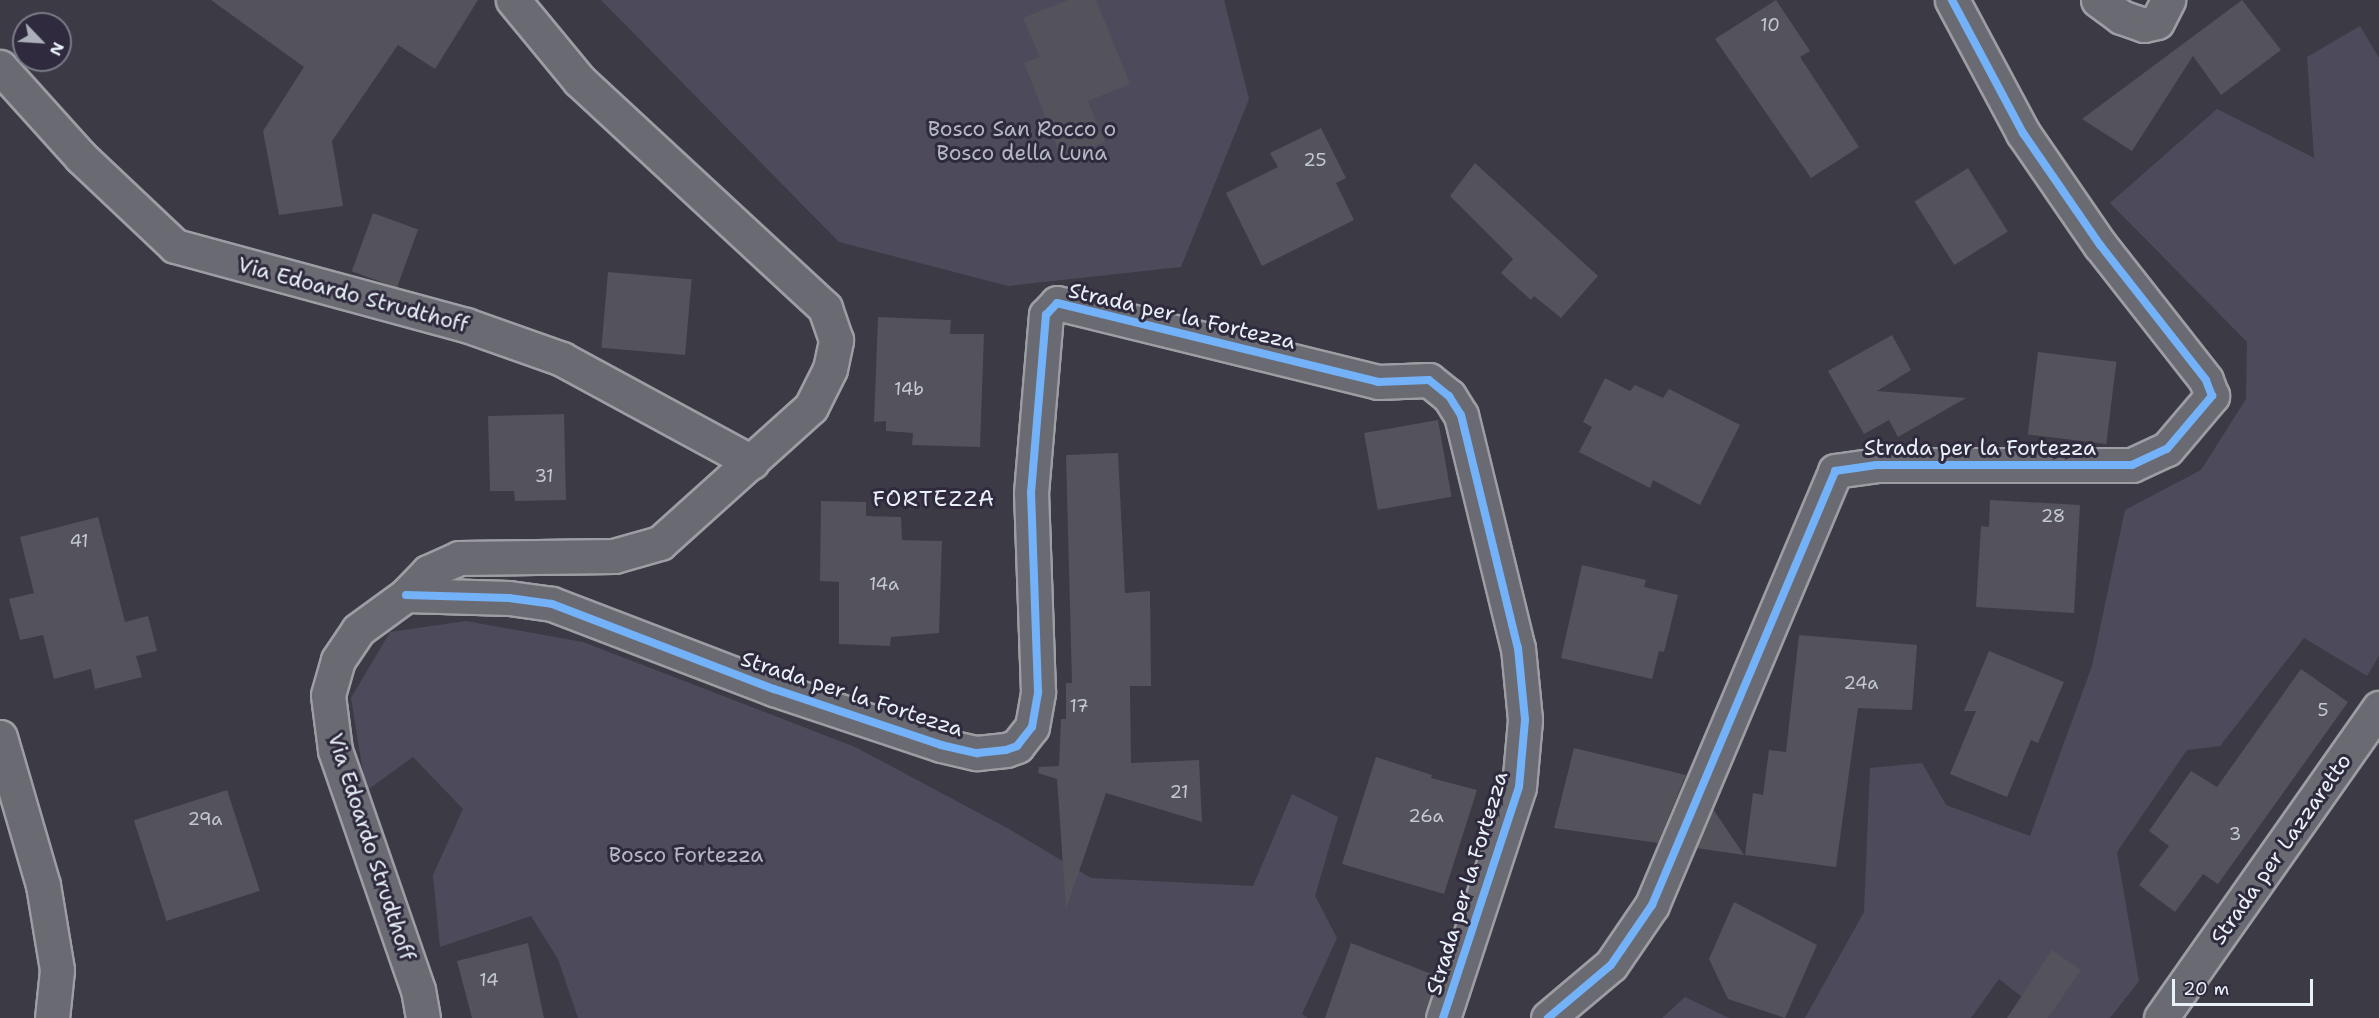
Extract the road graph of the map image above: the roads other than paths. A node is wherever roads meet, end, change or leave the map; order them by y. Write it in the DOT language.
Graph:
graph roads {
  1 [pos="513,0"];
  2 [pos="1952,0"];
  3 [pos="2098,0"];
  4 [pos="2168,0"];
  5 [pos="0,67"];
  6 [pos="752,462"];
  7 [pos="406,596"];
  8 [pos="2379,708"];
  9 [pos="0,737"];
  10 [pos="52,1018"];
  11 [pos="423,1018"];
  12 [pos="1443,1018"];
  13 [pos="1548,1018"];
  14 [pos="2161,1018"];
  1 -- 6 [label="street, Via Edoardo Strudthoff"];
  2 -- 13 [label="street, Strada per la Fortezza"];
  3 -- 4 [label="street"];
  5 -- 6 [label="street, Via Edoardo Strudthoff"];
  6 -- 7 [label="street, Via Edoardo Strudthoff"];
  7 -- 11 [label="street, Via Edoardo Strudthoff"];
  7 -- 12 [label="street, Strada per la Fortezza"];
  8 -- 14 [label="street, Strada per Lazzaretto"];
  9 -- 10 [label="street"];
}
